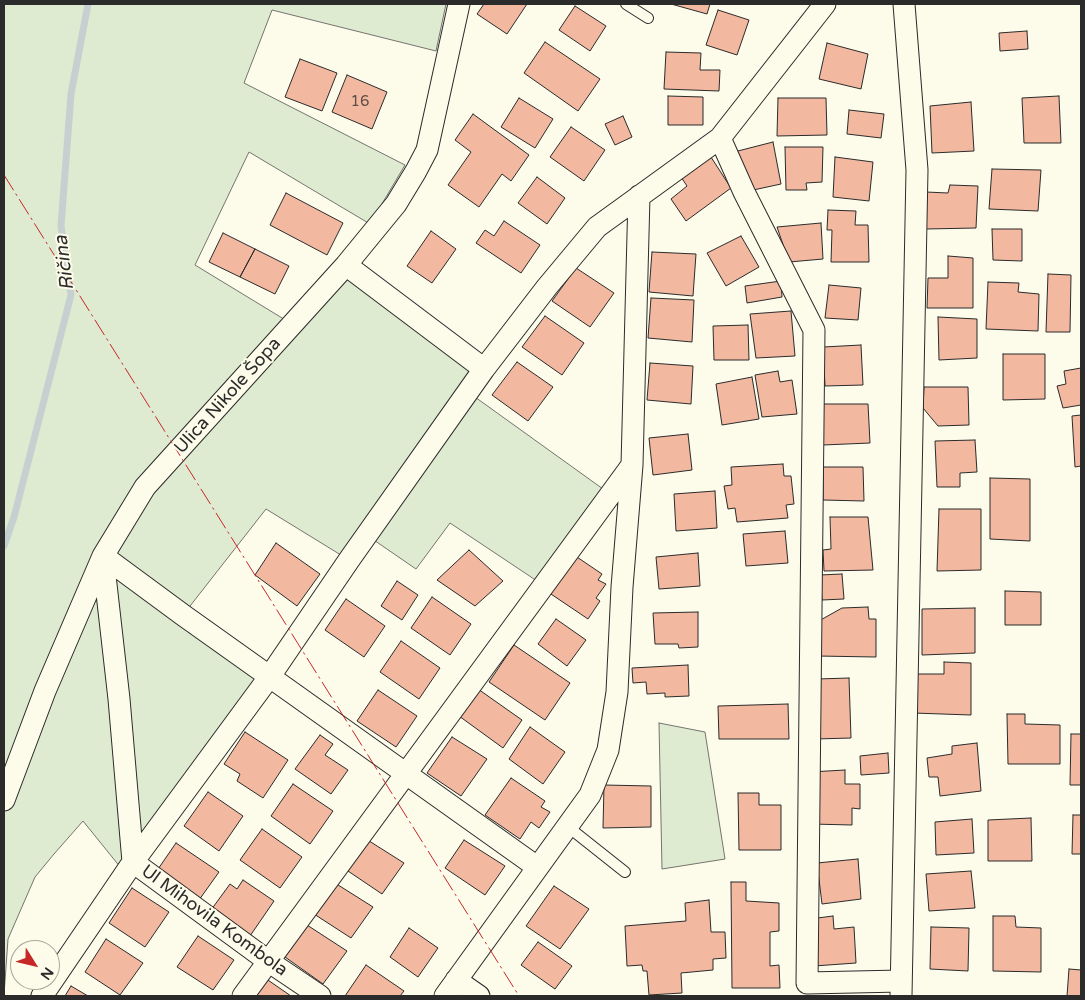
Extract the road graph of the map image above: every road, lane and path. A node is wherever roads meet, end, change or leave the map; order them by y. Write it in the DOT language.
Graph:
graph roads {
  1 [pos="459,4"];
  2 [pos="626,4"];
  3 [pos="825,4"];
  4 [pos="904,4"];
  5 [pos="648,18"];
  6 [pos="720,138"];
  7 [pos="639,196"];
  8 [pos="346,265"];
  9 [pos="484,369"];
  10 [pos="632,464"];
  11 [pos="103,556"];
  12 [pos="270,676"];
  13 [pos="406,773"];
  14 [pos="4,800"];
  15 [pos="567,826"];
  16 [pos="133,862"];
  17 [pos="538,867"];
  18 [pos="625,872"];
  19 [pos="268,961"];
  20 [pos="451,988"];
  21 [pos="901,989"];
  22 [pos="42,996"];
  23 [pos="243,996"];
  24 [pos="320,996"];
  25 [pos="479,996"];
  1 -- 8 [label="street, Ulica Nikole Šopa"];
  2 -- 5 [label="lane"];
  3 -- 6 [label="street"];
  4 -- 21 [label="street"];
  6 -- 7 [label="street"];
  6 -- 21 [label="street"];
  7 -- 9 [label="street"];
  7 -- 10 [label="street"];
  8 -- 9 [label="street"];
  8 -- 11 [label="street, Ulica Nikole Šopa"];
  9 -- 12 [label="street"];
  10 -- 13 [label="street"];
  10 -- 15 [label="street"];
  11 -- 12 [label="street"];
  11 -- 14 [label="street, Ulica Nikole Šopa"];
  11 -- 16 [label="street"];
  12 -- 13 [label="street"];
  12 -- 16 [label="street"];
  13 -- 17 [label="street"];
  13 -- 19 [label="street"];
  15 -- 17 [label="street"];
  15 -- 18 [label="lane"];
  16 -- 19 [label="street, Ul Mihovila Kombola"];
  16 -- 22 [label="street"];
  17 -- 20 [label="street"];
  19 -- 23 [label="street"];
  19 -- 24 [label="street, Ul Mihovila Kombola"];
  20 -- 25 [label="street"];
}
